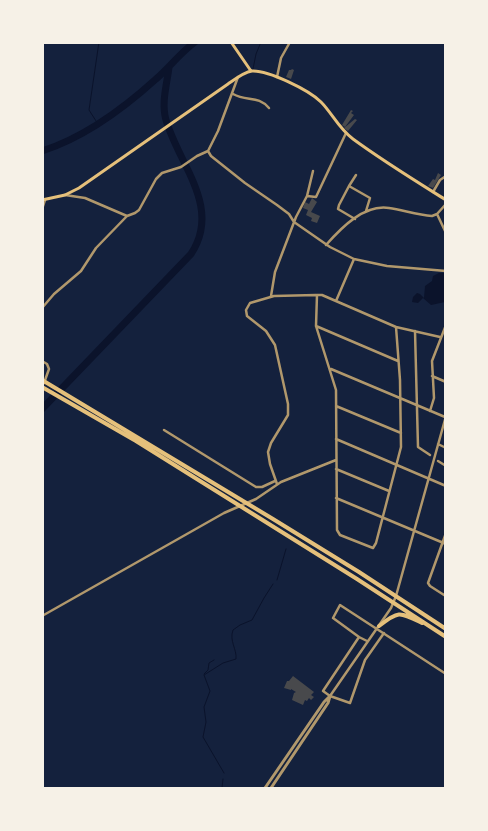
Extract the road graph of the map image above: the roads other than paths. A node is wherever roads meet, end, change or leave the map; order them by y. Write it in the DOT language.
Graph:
graph roads {
  1 [pos="231,42"];
  2 [pos="290,42"];
  3 [pos="251,71"];
  4 [pos="238,77"];
  5 [pos="278,77"];
  6 [pos="233,94"];
  7 [pos="269,108"];
  8 [pos="346,133"];
  9 [pos="208,151"];
  10 [pos="312,171"];
  11 [pos="356,175"];
  12 [pos="446,176"];
  13 [pos="349,186"];
  14 [pos="433,192"];
  15 [pos="65,195"];
  16 [pos="307,196"];
  17 [pos="44,200"];
  18 [pos="446,200"];
  19 [pos="446,204"];
  20 [pos="42,209"];
  21 [pos="366,211"];
  22 [pos="437,214"];
  23 [pos="127,216"];
  24 [pos="355,219"];
  25 [pos="294,222"];
  26 [pos="446,233"];
  27 [pos="326,245"];
  28 [pos="354,259"];
  29 [pos="446,271"];
  30 [pos="317,295"];
  31 [pos="271,296"];
  32 [pos="336,302"];
  33 [pos="42,308"];
  34 [pos="445,325"];
  35 [pos="316,326"];
  36 [pos="396,327"];
  37 [pos="415,331"];
  38 [pos="440,337"];
  39 [pos="42,361"];
  40 [pos="398,361"];
  41 [pos="330,369"];
  42 [pos="432,376"];
  43 [pos="446,382"];
  44 [pos="44,383"];
  45 [pos="400,398"];
  46 [pos="336,406"];
  47 [pos="417,406"];
  48 [pos="430,411"];
  49 [pos="445,417"];
  50 [pos="164,430"];
  51 [pos="401,433"];
  52 [pos="336,439"];
  53 [pos="438,444"];
  54 [pos="446,448"];
  55 [pos="430,456"];
  56 [pos="336,460"];
  57 [pos="438,461"];
  58 [pos="397,465"];
  59 [pos="446,466"];
  60 [pos="336,469"];
  61 [pos="428,478"];
  62 [pos="275,480"];
  63 [pos="277,484"];
  64 [pos="446,486"];
  65 [pos="389,492"];
  66 [pos="336,498"];
  67 [pos="246,503"];
  68 [pos="239,506"];
  69 [pos="383,517"];
  70 [pos="414,530"];
  71 [pos="446,533"];
  72 [pos="444,543"];
  73 [pos="446,593"];
  74 [pos="396,596"];
  75 [pos="394,602"];
  76 [pos="42,616"];
  77 [pos="378,627"];
  78 [pos="446,629"];
  79 [pos="435,630"];
  80 [pos="384,633"];
  81 [pos="360,637"];
  82 [pos="446,637"];
  83 [pos="367,642"];
  84 [pos="446,674"];
  85 [pos="330,696"];
  86 [pos="265,788"];
  87 [pos="270,788"];
  1 -- 3 [label="main road"];
  2 -- 5 [label="street"];
  3 -- 4 [label="main road"];
  3 -- 5 [label="main road"];
  4 -- 6 [label="street"];
  4 -- 15 [label="main road"];
  5 -- 8 [label="main road"];
  6 -- 7 [label="street"];
  6 -- 9 [label="street"];
  8 -- 14 [label="main road"];
  8 -- 16 [label="street"];
  9 -- 23 [label="street"];
  9 -- 25 [label="street"];
  10 -- 16 [label="street"];
  11 -- 13 [label="street"];
  12 -- 14 [label="street"];
  13 -- 21 [label="street"];
  13 -- 24 [label="street"];
  14 -- 18 [label="main road"];
  15 -- 17 [label="main road"];
  15 -- 23 [label="street"];
  16 -- 25 [label="street"];
  17 -- 20 [label="street"];
  19 -- 22 [label="street"];
  21 -- 22 [label="street"];
  21 -- 24 [label="street"];
  22 -- 26 [label="street"];
  23 -- 33 [label="street"];
  24 -- 27 [label="street"];
  25 -- 27 [label="street"];
  25 -- 31 [label="street"];
  27 -- 28 [label="street"];
  28 -- 29 [label="street"];
  28 -- 32 [label="street"];
  30 -- 31 [label="street"];
  30 -- 32 [label="street"];
  30 -- 35 [label="street"];
  31 -- 62 [label="street"];
  32 -- 36 [label="street"];
  34 -- 38 [label="street"];
  35 -- 40 [label="street"];
  35 -- 41 [label="street"];
  36 -- 37 [label="street"];
  36 -- 40 [label="street"];
  37 -- 38 [label="street"];
  37 -- 47 [label="street"];
  38 -- 42 [label="street"];
  39 -- 44 [label="street"];
  40 -- 45 [label="street"];
  41 -- 45 [label="street"];
  41 -- 46 [label="street"];
  42 -- 43 [label="street"];
  42 -- 48 [label="street"];
  44 -- 67 [label="highway"];
  44 -- 68 [label="highway"];
  45 -- 47 [label="street"];
  45 -- 51 [label="street"];
  46 -- 51 [label="street"];
  46 -- 52 [label="street"];
  47 -- 48 [label="street"];
  47 -- 55 [label="street"];
  48 -- 49 [label="street"];
  49 -- 53 [label="street"];
  50 -- 62 [label="street"];
  51 -- 58 [label="street"];
  52 -- 56 [label="street"];
  52 -- 58 [label="street"];
  53 -- 54 [label="street"];
  53 -- 61 [label="street"];
  56 -- 60 [label="street"];
  56 -- 63 [label="street"];
  57 -- 59 [label="street"];
  58 -- 61 [label="street"];
  58 -- 65 [label="street"];
  60 -- 65 [label="street"];
  60 -- 66 [label="street"];
  61 -- 64 [label="street"];
  61 -- 70 [label="street"];
  62 -- 63 [label="street"];
  63 -- 67 [label="street"];
  65 -- 69 [label="street"];
  66 -- 69 [label="street"];
  66 -- 69 [label="street"];
  67 -- 68 [label="street"];
  67 -- 74 [label="highway"];
  68 -- 75 [label="highway"];
  68 -- 76 [label="street"];
  69 -- 70 [label="street"];
  70 -- 72 [label="street"];
  70 -- 74 [label="street"];
  71 -- 72 [label="street"];
  72 -- 73 [label="street"];
  74 -- 75 [label="street"];
  74 -- 78 [label="highway"];
  75 -- 77 [label="street"];
  75 -- 79 [label="highway"];
  77 -- 79 [label="highway"];
  77 -- 80 [label="street"];
  77 -- 81 [label="street"];
  77 -- 83 [label="street"];
  79 -- 82 [label="highway"];
  80 -- 84 [label="street"];
  80 -- 85 [label="street"];
  81 -- 83 [label="street"];
  81 -- 85 [label="street"];
  83 -- 85 [label="street"];
  85 -- 86 [label="street"];
  85 -- 87 [label="street"];
}
